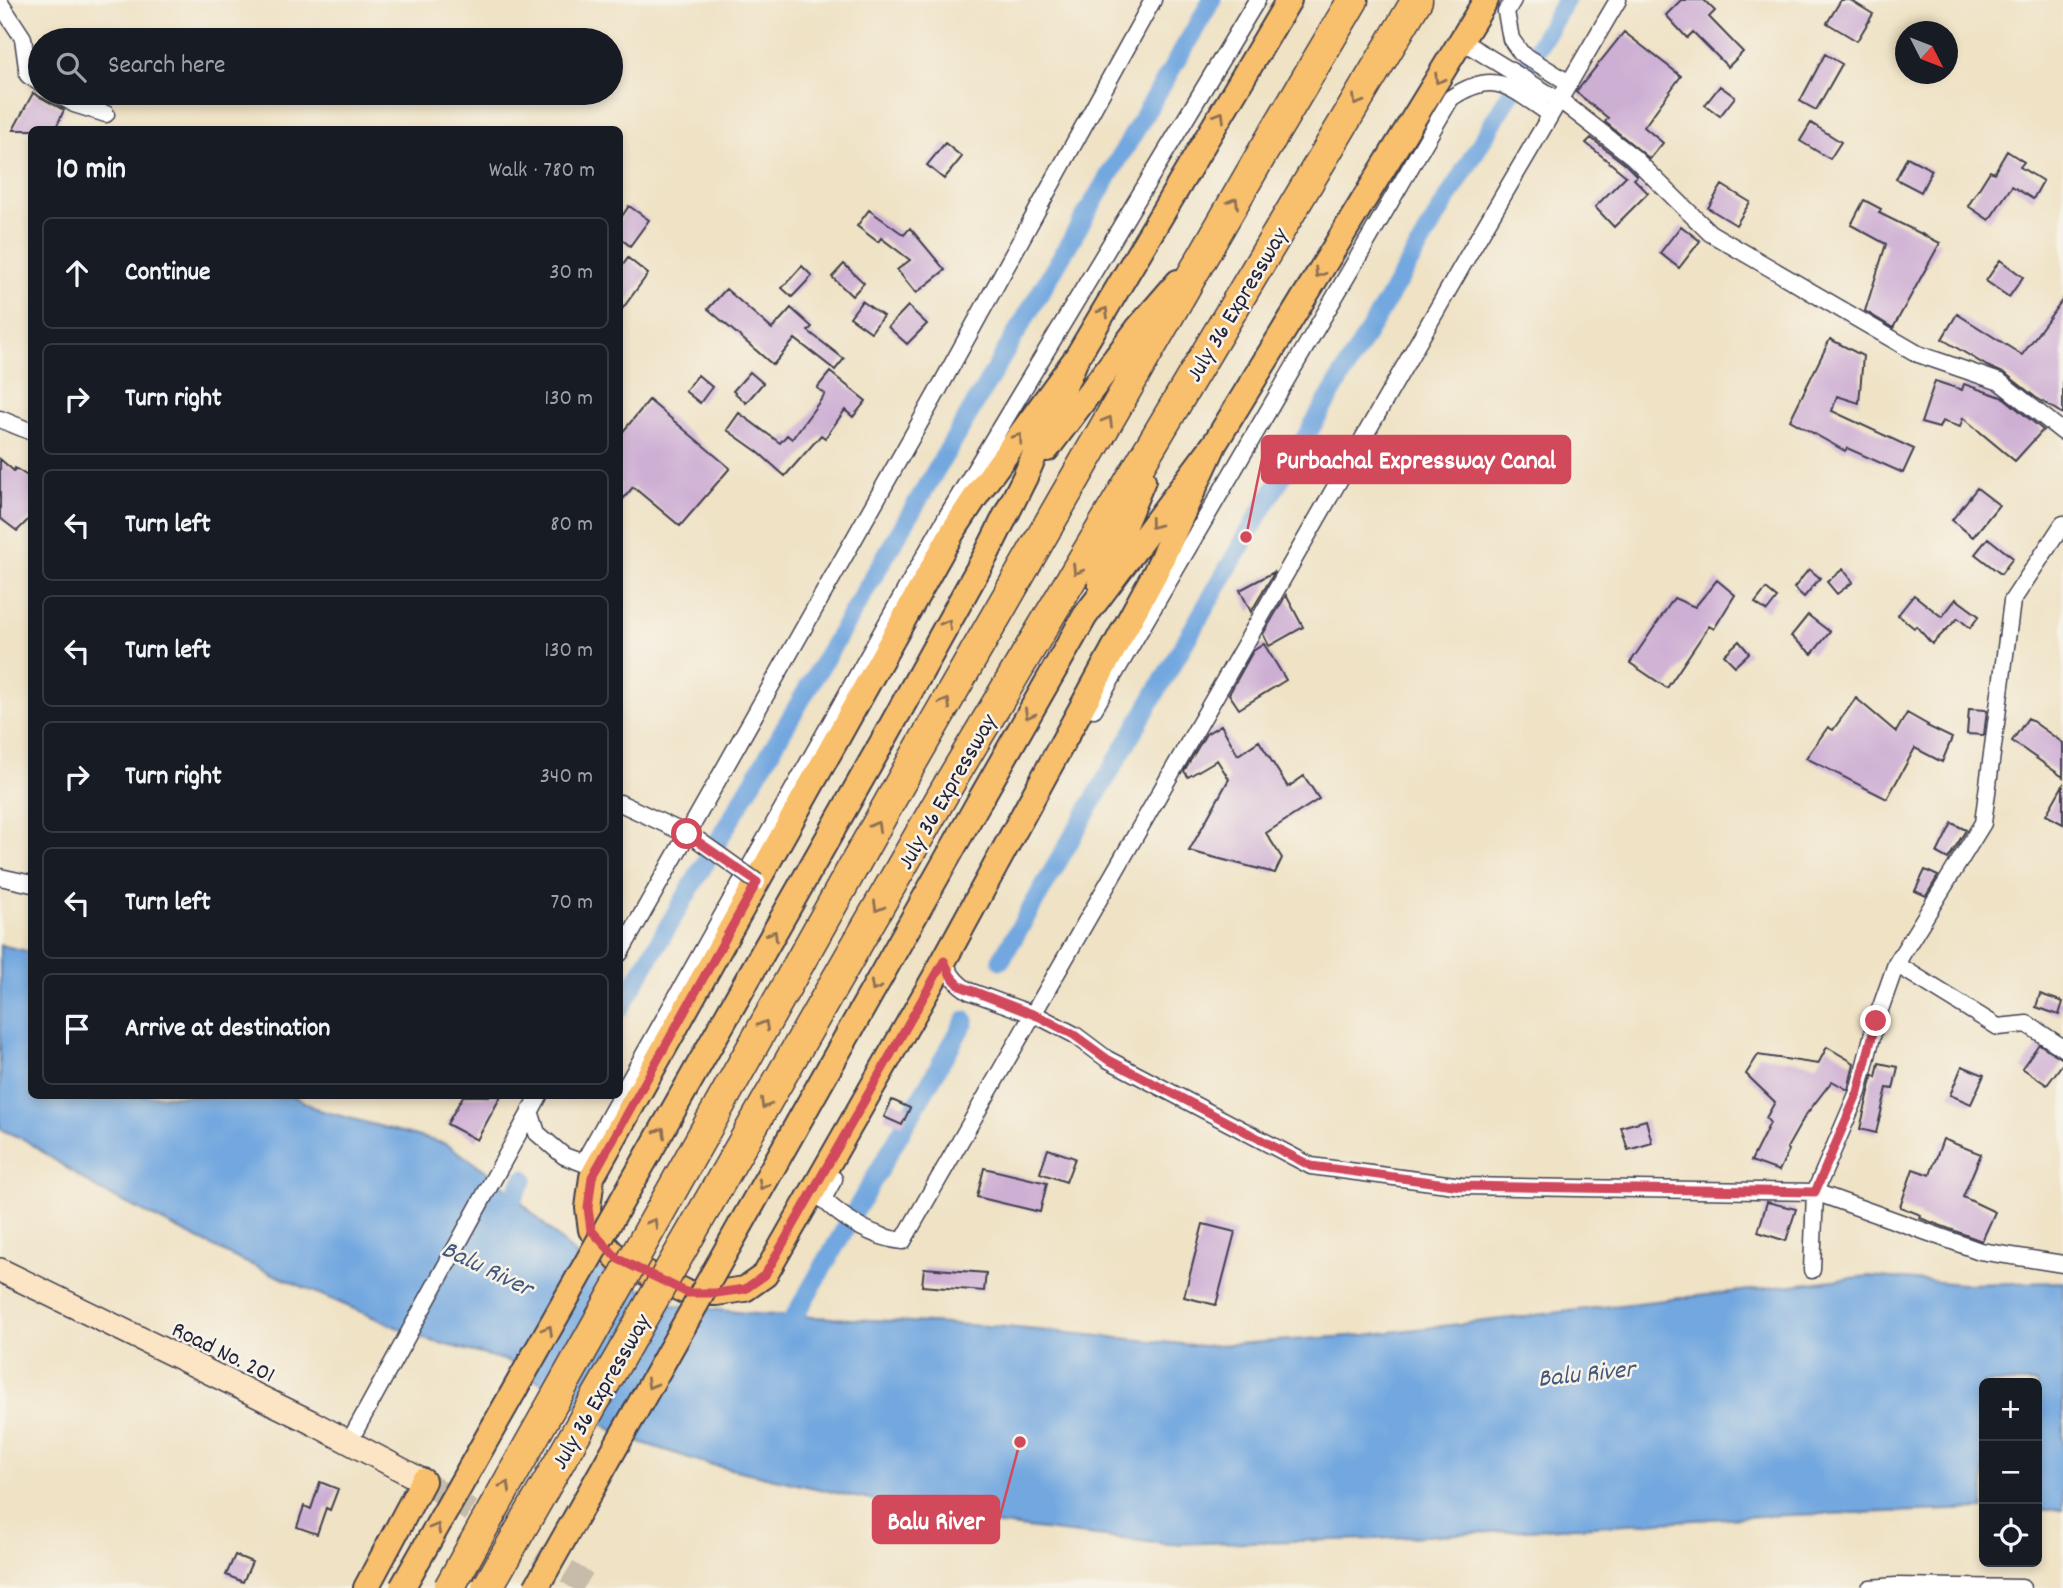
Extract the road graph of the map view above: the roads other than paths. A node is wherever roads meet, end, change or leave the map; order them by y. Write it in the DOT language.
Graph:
graph roads {
  1 [pos="1153,0"];
  2 [pos="1257,0"];
  3 [pos="1289,0"];
  4 [pos="1353,0"];
  5 [pos="1417,0"];
  6 [pos="1618,0"];
  7 [pos="0,3"];
  8 [pos="1502,4"];
  9 [pos="1462,41"];
  10 [pos="28,76"];
  11 [pos="1569,83"];
  12 [pos="1555,104"];
  13 [pos="77,105"];
  14 [pos="106,114"];
  15 [pos="1207,250"];
  16 [pos="1077,357"];
  17 [pos="1168,418"];
  18 [pos="0,419"];
  19 [pos="28,430"];
  20 [pos="2063,432"];
  21 [pos="1215,443"];
  22 [pos="1025,477"];
  23 [pos="2063,524"];
  24 [pos="1085,616"];
  25 [pos="623,804"];
  26 [pos="692,837"];
  27 [pos="0,877"];
  28 [pos="751,878"];
  29 [pos="28,883"];
  30 [pos="623,948"];
  31 [pos="1896,964"];
  32 [pos="946,966"];
  33 [pos="1032,1014"];
  34 [pos="2063,1048"];
  35 [pos="623,1095"];
  36 [pos="537,1099"];
  37 [pos="621,1099"];
  38 [pos="528,1114"];
  39 [pos="1815,1192"];
  40 [pos="2063,1264"];
  41 [pos="0,1270"];
  42 [pos="1812,1270"];
  43 [pos="349,1442"];
  44 [pos="423,1481"];
  45 [pos="366,1588"];
  46 [pos="402,1588"];
  47 [pos="449,1588"];
  48 [pos="486,1588"];
  49 [pos="536,1588"];
  50 [pos="1870,1588"];
  51 [pos="2022,1588"];
  1 -- 26 [label="street"];
  2 -- 28 [label="street"];
  16 -- 3 [label="main road, one-way"];
  15 -- 4 [label="highway, July 36 Expressway, one-way"];
  5 -- 17 [label="highway, July 36 Expressway, one-way"];
  6 -- 11 [label="street"];
  7 -- 10 [label="street"];
  8 -- 9 [label="main road"];
  8 -- 11 [label="street"];
  9 -- 12 [label="street"];
  9 -- 21 [label="main road, one-way"];
  11 -- 12 [label="street"];
  12 -- 20 [label="street"];
  12 -- 32 [label="street"];
  12 -- 33 [label="street"];
  13 -- 14 [label="street"];
  15 -- 22 [label="main road"];
  47 -- 15 [label="highway, July 36 Expressway, one-way, bridge"];
  16 -- 22 [label="main road"];
  28 -- 16 [label="main road, one-way"];
  17 -- 24 [label="main road"];
  17 -- 48 [label="highway, July 36 Expressway, one-way, bridge"];
  18 -- 19 [label="street"];
  21 -- 24 [label="main road, one-way"];
  21 -- 32 [label="main road"];
  46 -- 22 [label="main road, one-way, bridge"];
  23 -- 31 [label="street"];
  24 -- 49 [label="main road, one-way, bridge"];
  25 -- 26 [label="street"];
  26 -- 28 [label="street, bridge"];
  26 -- 30 [label="street"];
  27 -- 29 [label="street"];
  28 -- 32 [label="main road"];
  28 -- 35 [label="street"];
  31 -- 34 [label="street"];
  31 -- 39 [label="street"];
  32 -- 33 [label="street"];
  32 -- 33 [label="street"];
  33 -- 39 [label="street"];
  36 -- 38 [label="street"];
  37 -- 38 [label="street"];
  38 -- 43 [label="street"];
  39 -- 40 [label="street"];
  39 -- 42 [label="street"];
  41 -- 43 [label="street, Road No. 201"];
  43 -- 44 [label="street, Road No. 201"];
  44 -- 45 [label="main road"];
  50 -- 51 [label="street"];
}
